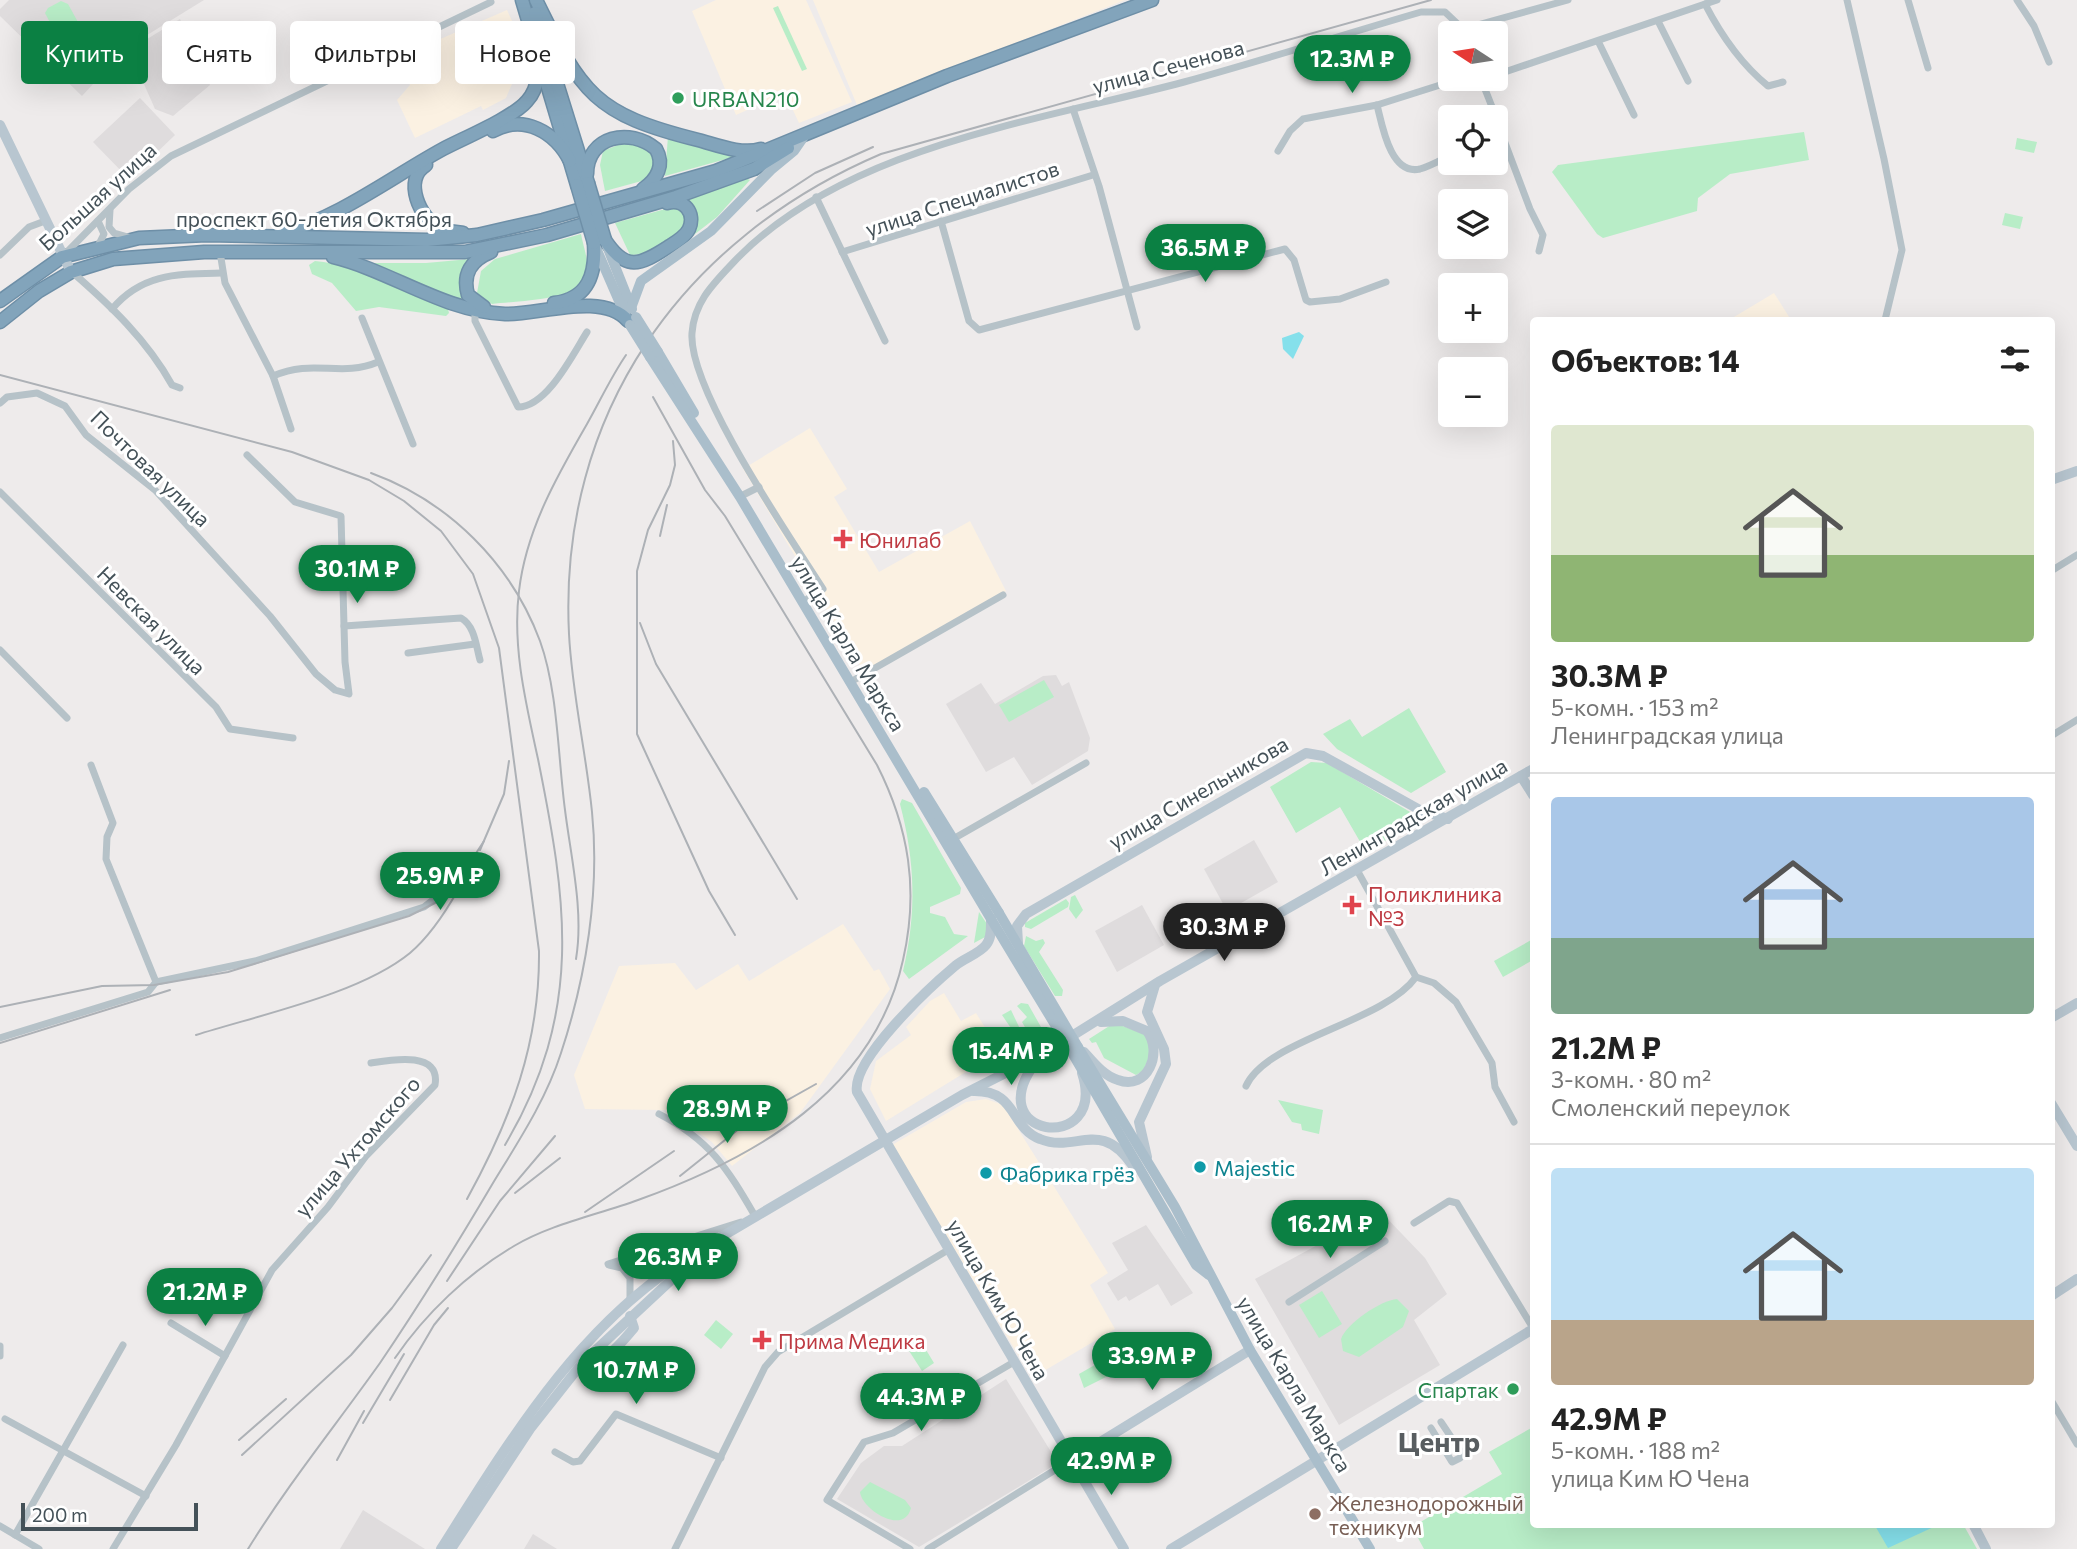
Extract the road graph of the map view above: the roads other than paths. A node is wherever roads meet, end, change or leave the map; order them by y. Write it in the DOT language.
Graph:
graph roads {
  1 [pos="522,0"];
  2 [pos="533,0"];
  3 [pos="1152,0"];
  4 [pos="1568,0"];
  5 [pos="1717,0"];
  6 [pos="1847,0"];
  7 [pos="1908,0"];
  8 [pos="2017,0"];
  9 [pos="491,2"];
  10 [pos="1705,5"];
  11 [pos="528,21"];
  12 [pos="1454,21"];
  13 [pos="1498,21"];
  14 [pos="1657,21"];
  15 [pos="1599,43"];
  16 [pos="2049,62"];
  17 [pos="1928,68"];
  18 [pos="1508,71"];
  19 [pos="1688,81"];
  20 [pos="1783,82"];
  21 [pos="536,84"];
  22 [pos="547,84"];
  23 [pos="1438,86"];
  24 [pos="1377,105"];
  25 [pos="1073,110"];
  26 [pos="1634,115"];
  27 [pos="0,125"];
  28 [pos="805,135"];
  29 [pos="1278,151"];
  30 [pos="1508,157"];
  31 [pos="570,161"];
  32 [pos="1438,161"];
  33 [pos="1093,175"];
  34 [pos="582,184"];
  35 [pos="634,195"];
  36 [pos="816,197"];
  37 [pos="110,208"];
  38 [pos="613,216"];
  39 [pos="45,220"];
  40 [pos="941,220"];
  41 [pos="98,221"];
  42 [pos="477,235"];
  43 [pos="547,235"];
  44 [pos="263,236"];
  45 [pos="139,238"];
  46 [pos="599,241"];
  47 [pos="98,246"];
  48 [pos="295,250"];
  49 [pos="220,251"];
  50 [pos="1539,251"];
  51 [pos="842,252"];
  52 [pos="0,255"];
  53 [pos="62,257"];
  54 [pos="71,272"];
  55 [pos="222,273"];
  56 [pos="1386,282"];
  57 [pos="1128,293"];
  58 [pos="0,302"];
  59 [pos="112,309"];
  60 [pos="475,310"];
  61 [pos="1886,317"];
  62 [pos="362,318"];
  63 [pos="631,318"];
  64 [pos="0,321"];
  65 [pos="1137,327"];
  66 [pos="587,332"];
  67 [pos="885,341"];
  68 [pos="654,354"];
  69 [pos="378,362"];
  70 [pos="273,376"];
  71 [pos="180,388"];
  72 [pos="0,403"];
  73 [pos="290,429"];
  74 [pos="413,444"];
  75 [pos="247,455"];
  76 [pos="2077,462"];
  77 [pos="2077,471"];
  78 [pos="2055,478"];
  79 [pos="2055,478"];
  80 [pos="759,487"];
  81 [pos="0,492"];
  82 [pos="743,495"];
  83 [pos="2077,555"];
  84 [pos="2055,569"];
  85 [pos="1003,594"];
  86 [pos="806,600"];
  87 [pos="344,626"];
  88 [pos="475,644"];
  89 [pos="0,650"];
  90 [pos="408,653"];
  91 [pos="480,660"];
  92 [pos="854,680"];
  93 [pos="67,718"];
  94 [pos="2077,720"];
  95 [pos="2055,734"];
  96 [pos="293,738"];
  97 [pos="1086,763"];
  98 [pos="91,765"];
  99 [pos="1530,771"];
  100 [pos="1521,776"];
  101 [pos="1530,790"];
  102 [pos="1420,810"];
  103 [pos="1448,819"];
  104 [pos="1425,832"];
  105 [pos="953,839"];
  106 [pos="466,860"];
  107 [pos="1357,870"];
  108 [pos="1026,914"];
  109 [pos="995,916"];
  110 [pos="1018,943"];
  111 [pos="985,947"];
  112 [pos="1013,955"];
  113 [pos="1416,977"];
  114 [pos="156,982"];
  115 [pos="1158,983"];
  116 [pos="2077,1003"];
  117 [pos="2055,1016"];
  118 [pos="1094,1025"];
  119 [pos="1152,1032"];
  120 [pos="0,1038"];
  121 [pos="1075,1049"];
  122 [pos="1043,1054"];
  123 [pos="371,1063"];
  124 [pos="1246,1086"];
  125 [pos="965,1093"];
  126 [pos="2055,1110"];
  127 [pos="1018,1112"];
  128 [pos="659,1114"];
  129 [pos="1514,1122"];
  130 [pos="884,1140"];
  131 [pos="2077,1146"];
  132 [pos="1147,1157"];
  133 [pos="1152,1192"];
  134 [pos="752,1218"];
  135 [pos="1414,1223"];
  136 [pos="1385,1241"];
  137 [pos="680,1242"];
  138 [pos="708,1246"];
  139 [pos="948,1250"];
  140 [pos="1209,1275"];
  141 [pos="2077,1279"];
  142 [pos="2055,1293"];
  143 [pos="630,1301"];
  144 [pos="1289,1303"];
  145 [pos="171,1323"];
  146 [pos="1530,1323"];
  147 [pos="1530,1330"];
  148 [pos="122,1345"];
  149 [pos="1250,1350"];
  150 [pos="225,1356"];
  151 [pos="1014,1362"];
  152 [pos="2055,1407"];
  153 [pos="5,1419"];
  154 [pos="1441,1422"];
  155 [pos="1431,1428"];
  156 [pos="1451,1437"];
  157 [pos="1440,1443"];
  158 [pos="2076,1444"];
  159 [pos="63,1451"];
  160 [pos="555,1452"];
  161 [pos="721,1458"];
  162 [pos="1071,1460"];
  163 [pos="1317,1461"];
  164 [pos="146,1496"];
  165 [pos="0,1526"];
  166 [pos="1975,1528"];
  167 [pos="15,1535"];
  168 [pos="39,1549"];
  169 [pos="113,1549"];
  170 [pos="441,1549"];
  171 [pos="451,1549"];
  172 [pos="675,1549"];
  173 [pos="910,1549"];
  174 [pos="928,1549"];
  175 [pos="1124,1549"];
  176 [pos="1171,1549"];
  177 [pos="1370,1549"];
  178 [pos="1986,1549"];
  1 -- 11 [label="highway"];
  2 -- 28 [label="highway"];
  2 -- 34 [label="highway"];
  3 -- 28 [label="highway, проспект 60-летия Октября"];
  4 -- 13 [label="street, улица Сеченова"];
  5 -- 10 [label="street"];
  6 -- 61 [label="street"];
  7 -- 17 [label="street"];
  8 -- 16 [label="street"];
  9 -- 37 [label="street, Большая улица"];
  10 -- 14 [label="street"];
  10 -- 20 [label="street"];
  12 -- 25 [label="street, улица Сеченова"];
  14 -- 15 [label="street"];
  14 -- 19 [label="street"];
  15 -- 18 [label="street"];
  15 -- 26 [label="street"];
  21 -- 44 [label="highway"];
  22 -- 31 [label="highway"];
  23 -- 24 [label="street"];
  24 -- 29 [label="street"];
  24 -- 32 [label="street"];
  25 -- 33 [label="street"];
  25 -- 36 [label="street, улица Сеченова"];
  27 -- 39 [label="main road"];
  28 -- 35 [label="highway, проспект 60-летия Октября"];
  28 -- 38 [label="highway, проспект 60-летия Октября"];
  28 -- 63 [label="main road"];
  30 -- 50 [label="street"];
  31 -- 34 [label="highway"];
  31 -- 42 [label="highway"];
  33 -- 40 [label="street, улица Специалистов"];
  33 -- 57 [label="street"];
  34 -- 35 [label="highway"];
  34 -- 46 [label="highway, bridge"];
  35 -- 42 [label="highway, проспект 60-летия Октября"];
  36 -- 51 [label="street"];
  36 -- 80 [label="street, улица Сеченова"];
  37 -- 41 [label="street, Большая улица"];
  37 -- 45 [label="street"];
  38 -- 43 [label="highway, проспект 60-летия Октября"];
  38 -- 46 [label="highway"];
  39 -- 52 [label="street"];
  39 -- 53 [label="main road"];
  40 -- 51 [label="street, улица Специалистов"];
  40 -- 57 [label="street"];
  41 -- 47 [label="street"];
  41 -- 53 [label="street, Большая улица"];
  42 -- 44 [label="highway, проспект 60-летия Октября"];
  43 -- 46 [label="highway"];
  43 -- 48 [label="highway, проспект 60-летия Октября"];
  44 -- 45 [label="highway, проспект 60-летия Октября"];
  45 -- 47 [label="highway, проспект 60-летия Октября"];
  46 -- 63 [label="main road"];
  47 -- 53 [label="highway, проспект 60-летия Октября"];
  48 -- 49 [label="highway, проспект 60-летия Октября"];
  48 -- 60 [label="highway"];
  49 -- 54 [label="highway, проспект 60-летия Октября"];
  49 -- 55 [label="street"];
  51 -- 67 [label="street"];
  53 -- 54 [label="main road"];
  53 -- 58 [label="highway, Большая улица"];
  54 -- 59 [label="street"];
  54 -- 64 [label="highway, Большая улица"];
  55 -- 59 [label="street"];
  55 -- 70 [label="street"];
  56 -- 57 [label="street"];
  57 -- 65 [label="street"];
  59 -- 71 [label="street"];
  60 -- 63 [label="highway"];
  60 -- 66 [label="street"];
  62 -- 69 [label="street"];
  63 -- 68 [label="main road, bridge"];
  68 -- 82 [label="main road, улица Карла Маркса"];
  68 -- 109 [label="main road, улица Карла Маркса"];
  69 -- 70 [label="street"];
  69 -- 74 [label="street"];
  70 -- 73 [label="street"];
  72 -- 87 [label="street, Почтовая улица"];
  75 -- 87 [label="street"];
  76 -- 78 [label="main road"];
  77 -- 79 [label="main road"];
  80 -- 82 [label="street"];
  80 -- 86 [label="street, улица Сеченова"];
  81 -- 96 [label="street, Невская улица"];
  82 -- 86 [label="main road, улица Карла Маркса"];
  83 -- 84 [label="street"];
  85 -- 92 [label="street"];
  86 -- 92 [label="main road, улица Карла Маркса"];
  87 -- 88 [label="street"];
  88 -- 90 [label="street"];
  88 -- 91 [label="street"];
  89 -- 93 [label="street"];
  92 -- 105 [label="main road, улица Карла Маркса"];
  94 -- 95 [label="street"];
  97 -- 105 [label="street"];
  98 -- 114 [label="street"];
  99 -- 100 [label="main road, Ленинградская улица"];
  100 -- 101 [label="main road"];
  100 -- 103 [label="main road, Ленинградская улица"];
  102 -- 103 [label="main road, улица Синельникова"];
  102 -- 104 [label="main road"];
  102 -- 108 [label="main road, улица Синельникова"];
  103 -- 104 [label="main road, Ленинградская улица"];
  104 -- 107 [label="main road, Ленинградская улица"];
  105 -- 109 [label="main road, улица Карла Маркса"];
  106 -- 114 [label="street"];
  107 -- 113 [label="street"];
  107 -- 115 [label="main road, Ленинградская улица"];
  108 -- 109 [label="main road"];
  108 -- 110 [label="main road"];
  109 -- 110 [label="main road, bridge"];
  109 -- 111 [label="main road"];
  109 -- 112 [label="main road, улица Карла Маркса, bridge"];
  110 -- 121 [label="main road, bridge"];
  111 -- 112 [label="main road"];
  111 -- 130 [label="main road"];
  112 -- 121 [label="main road, улица Карла Маркса, bridge"];
  113 -- 124 [label="street"];
  113 -- 129 [label="street"];
  114 -- 120 [label="street"];
  115 -- 118 [label="main road, Ленинградская улица"];
  115 -- 119 [label="main road"];
  116 -- 117 [label="main road"];
  118 -- 119 [label="main road"];
  118 -- 122 [label="main road, Ленинградская улица"];
  119 -- 121 [label="main road"];
  119 -- 132 [label="main road"];
  121 -- 127 [label="main road"];
  121 -- 132 [label="main road, улица Карла Маркса"];
  121 -- 133 [label="main road, улица Карла Маркса"];
  122 -- 125 [label="main road, Ленинградская улица"];
  122 -- 127 [label="main road"];
  123 -- 150 [label="street, улица Ухтомского"];
  125 -- 127 [label="main road"];
  125 -- 130 [label="main road, Ленинградская улица"];
  126 -- 131 [label="main road"];
  127 -- 133 [label="main road"];
  128 -- 134 [label="street"];
  130 -- 134 [label="main road, Ленинградская улица"];
  130 -- 139 [label="main road, улица Ким Ю Чена"];
  132 -- 140 [label="main road, улица Карла Маркса"];
  133 -- 140 [label="main road, улица Карла Маркса"];
  134 -- 137 [label="street, Ленинградская улица"];
  134 -- 138 [label="main road"];
  135 -- 146 [label="street"];
  136 -- 144 [label="street"];
  137 -- 138 [label="street"];
  137 -- 143 [label="street, Ленинградская улица"];
  138 -- 143 [label="main road"];
  138 -- 171 [label="main road"];
  139 -- 151 [label="main road, улица Ким Ю Чена"];
  139 -- 161 [label="street"];
  140 -- 149 [label="main road, улица Карла Маркса"];
  141 -- 142 [label="main road"];
  143 -- 170 [label="main road"];
  145 -- 150 [label="street"];
  147 -- 163 [label="main road"];
  148 -- 159 [label="street"];
  149 -- 162 [label="main road"];
  149 -- 163 [label="main road, улица Карла Маркса"];
  150 -- 164 [label="street, улица Ухтомского"];
  151 -- 162 [label="main road, улица Ким Ю Чена"];
  151 -- 173 [label="street"];
  152 -- 158 [label="street"];
  153 -- 159 [label="street"];
  154 -- 156 [label="street"];
  155 -- 157 [label="street"];
  156 -- 157 [label="street"];
  156 -- 157 [label="street"];
  159 -- 164 [label="street"];
  159 -- 167 [label="street"];
  160 -- 161 [label="street"];
  161 -- 172 [label="street"];
  162 -- 174 [label="street"];
  162 -- 175 [label="main road, улица Ким Ю Чена"];
  163 -- 176 [label="main road"];
  163 -- 177 [label="main road, улица Карла Маркса"];
  164 -- 169 [label="street, улица Ухтомского"];
  165 -- 167 [label="street"];
  166 -- 178 [label="main road"];
  167 -- 168 [label="street"];
}
